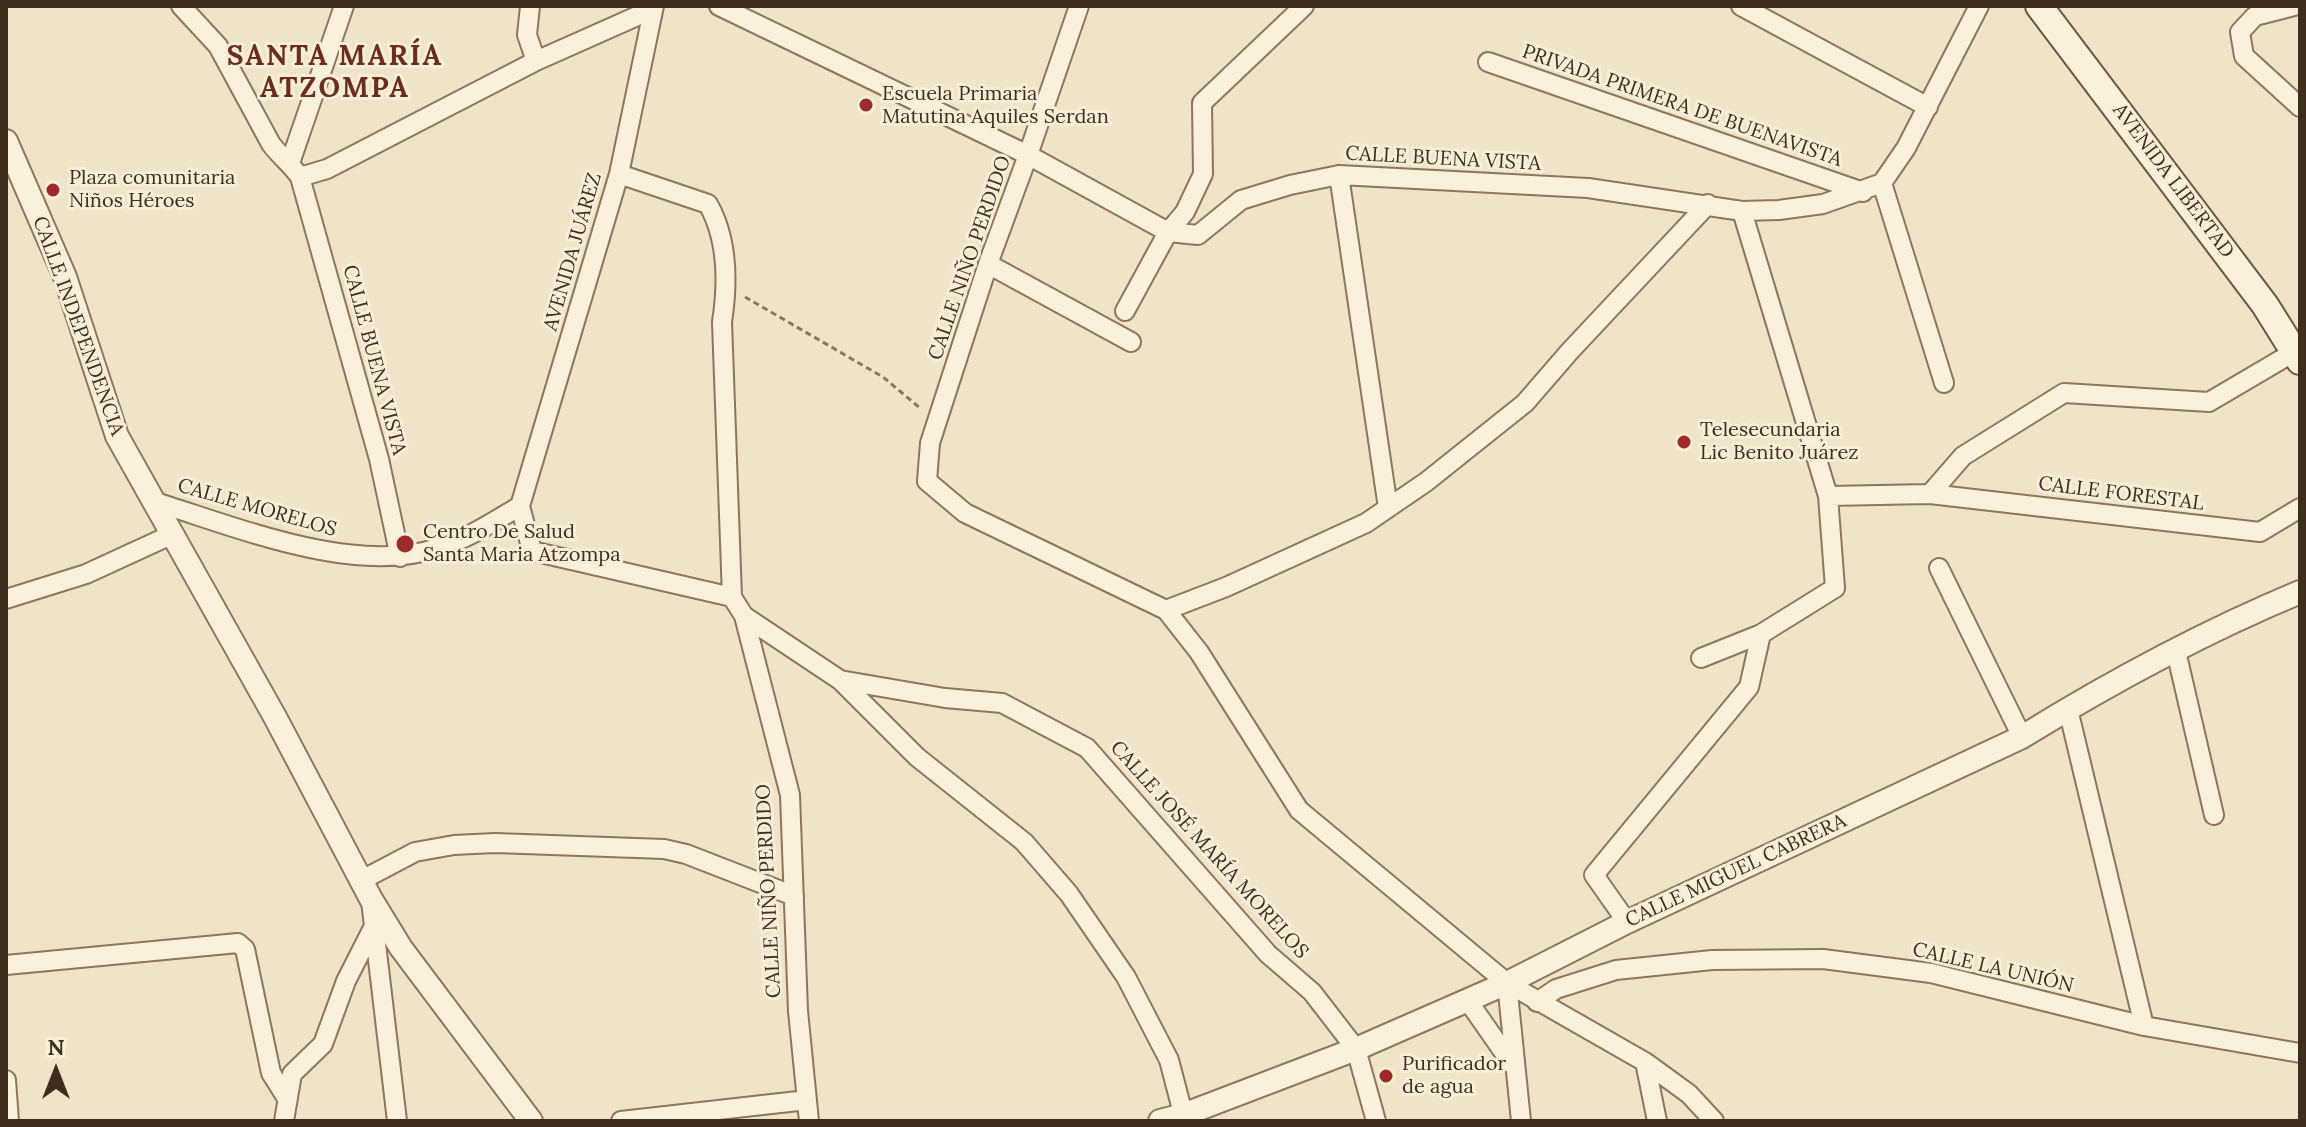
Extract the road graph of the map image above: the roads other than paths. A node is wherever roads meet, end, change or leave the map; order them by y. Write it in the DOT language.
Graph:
graph roads {
  1 [pos="181,6"];
  2 [pos="344,6"];
  3 [pos="530,6"];
  4 [pos="719,6"];
  5 [pos="1079,6"];
  6 [pos="1304,6"];
  7 [pos="1741,6"];
  8 [pos="1979,6"];
  9 [pos="2039,6"];
  10 [pos="2294,6"];
  11 [pos="654,8"];
  12 [pos="536,61"];
  13 [pos="1488,62"];
  14 [pos="1928,107"];
  15 [pos="2300,107"];
  16 [pos="6,141"];
  17 [pos="1028,155"];
  18 [pos="295,170"];
  19 [pos="619,174"];
  20 [pos="1339,175"];
  21 [pos="1882,183"];
  22 [pos="1863,192"];
  23 [pos="1708,204"];
  24 [pos="1742,211"];
  25 [pos="1168,232"];
  26 [pos="988,264"];
  27 [pos="1125,311"];
  28 [pos="1131,342"];
  29 [pos="2297,357"];
  30 [pos="1944,383"];
  31 [pos="1930,494"];
  32 [pos="1828,496"];
  33 [pos="152,501"];
  34 [pos="520,506"];
  35 [pos="1388,508"];
  36 [pos="2300,508"];
  37 [pos="173,534"];
  38 [pos="400,557"];
  39 [pos="1939,568"];
  40 [pos="2300,592"];
  41 [pos="732,597"];
  42 [pos="6,599"];
  43 [pos="1166,610"];
  44 [pos="744,616"];
  45 [pos="1761,634"];
  46 [pos="2176,651"];
  47 [pos="1701,658"];
  48 [pos="840,680"];
  49 [pos="2068,709"];
  50 [pos="2022,737"];
  51 [pos="2214,815"];
  52 [pos="365,890"];
  53 [pos="794,896"];
  54 [pos="1627,922"];
  55 [pos="374,926"];
  56 [pos="6,965"];
  57 [pos="1507,983"];
  58 [pos="1468,1001"];
  59 [pos="1537,1002"];
  60 [pos="2144,1026"];
  61 [pos="1356,1049"];
  62 [pos="2300,1053"];
  63 [pos="1645,1062"];
  64 [pos="1514,1067"];
  65 [pos="6,1080"];
  66 [pos="286,1097"];
  67 [pos="807,1100"];
  68 [pos="1184,1118"];
  69 [pos="9,1121"];
  70 [pos="284,1121"];
  71 [pos="397,1121"];
  72 [pos="531,1121"];
  73 [pos="621,1121"];
  74 [pos="809,1121"];
  75 [pos="1160,1121"];
  76 [pos="1376,1121"];
  77 [pos="1521,1121"];
  78 [pos="1657,1121"];
  79 [pos="1714,1121"];
  1 -- 18 [label="street, CALLE BUENA VISTA"];
  2 -- 18 [label="street"];
  3 -- 12 [label="street"];
  4 -- 17 [label="street"];
  5 -- 17 [label="street, CALLE NIÑO PERDIDO"];
  6 -- 25 [label="street"];
  7 -- 14 [label="street"];
  8 -- 14 [label="street"];
  9 -- 29 [label="main road, AVENIDA LIBERTAD"];
  10 -- 15 [label="street"];
  11 -- 12 [label="street"];
  11 -- 19 [label="street, AVENIDA JUÁREZ"];
  12 -- 18 [label="street"];
  13 -- 22 [label="street, PRIVADA PRIMERA DE BUENAVISTA"];
  14 -- 21 [label="street"];
  16 -- 33 [label="street, CALLE INDEPENDENCIA"];
  17 -- 25 [label="street"];
  17 -- 26 [label="street, CALLE NIÑO PERDIDO"];
  18 -- 38 [label="street, CALLE BUENA VISTA"];
  19 -- 34 [label="street, AVENIDA JUÁREZ"];
  19 -- 41 [label="street"];
  20 -- 23 [label="street, CALLE BUENA VISTA"];
  20 -- 25 [label="street, CALLE BUENA VISTA"];
  20 -- 35 [label="street"];
  21 -- 22 [label="street, CALLE BUENA VISTA"];
  21 -- 30 [label="street"];
  22 -- 24 [label="street, CALLE BUENA VISTA"];
  23 -- 24 [label="street, CALLE BUENA VISTA"];
  23 -- 35 [label="street"];
  24 -- 32 [label="street"];
  25 -- 27 [label="street"];
  26 -- 28 [label="street"];
  26 -- 43 [label="street, CALLE NIÑO PERDIDO"];
  29 -- 31 [label="street"];
  31 -- 32 [label="street, CALLE FORESTAL"];
  31 -- 36 [label="street, CALLE FORESTAL"];
  32 -- 45 [label="street"];
  33 -- 37 [label="street, CALLE INDEPENDENCIA"];
  33 -- 38 [label="street, CALLE MORELOS"];
  34 -- 38 [label="street, CALLE MORELOS"];
  34 -- 41 [label="street"];
  35 -- 43 [label="street"];
  37 -- 42 [label="street"];
  37 -- 52 [label="street, CALLE INDEPENDENCIA"];
  39 -- 50 [label="street"];
  40 -- 46 [label="street, CALLE MIGUEL CABRERA"];
  41 -- 44 [label="street"];
  43 -- 57 [label="street"];
  44 -- 48 [label="street"];
  44 -- 53 [label="street, CALLE NIÑO PERDIDO"];
  45 -- 47 [label="street"];
  45 -- 54 [label="street"];
  46 -- 49 [label="street, CALLE MIGUEL CABRERA"];
  46 -- 51 [label="street"];
  48 -- 61 [label="street, CALLE JOSÉ MARÍA MORELOS"];
  48 -- 68 [label="street"];
  49 -- 50 [label="street, CALLE MIGUEL CABRERA"];
  49 -- 60 [label="street"];
  50 -- 54 [label="street, CALLE MIGUEL CABRERA"];
  52 -- 53 [label="street"];
  52 -- 55 [label="street"];
  52 -- 72 [label="street, CALLE INDEPENDENCIA"];
  53 -- 67 [label="street, CALLE NIÑO PERDIDO"];
  54 -- 57 [label="street, CALLE MIGUEL CABRERA"];
  55 -- 66 [label="street"];
  55 -- 71 [label="street"];
  56 -- 66 [label="street"];
  57 -- 58 [label="street, CALLE MIGUEL CABRERA"];
  57 -- 59 [label="street"];
  57 -- 64 [label="street"];
  58 -- 61 [label="street, CALLE MIGUEL CABRERA"];
  58 -- 64 [label="street"];
  59 -- 60 [label="street, CALLE LA UNIÓN"];
  59 -- 63 [label="street"];
  60 -- 62 [label="street, CALLE LA UNIÓN"];
  61 -- 68 [label="street, CALLE MIGUEL CABRERA"];
  61 -- 76 [label="street, CALLE JOSÉ MARÍA MORELOS"];
  63 -- 78 [label="street"];
  63 -- 79 [label="street"];
  64 -- 77 [label="street"];
  65 -- 69 [label="street"];
  66 -- 70 [label="street"];
  67 -- 73 [label="street"];
  67 -- 74 [label="street, CALLE NIÑO PERDIDO"];
  68 -- 75 [label="street, CALLE MIGUEL CABRERA"];
}
